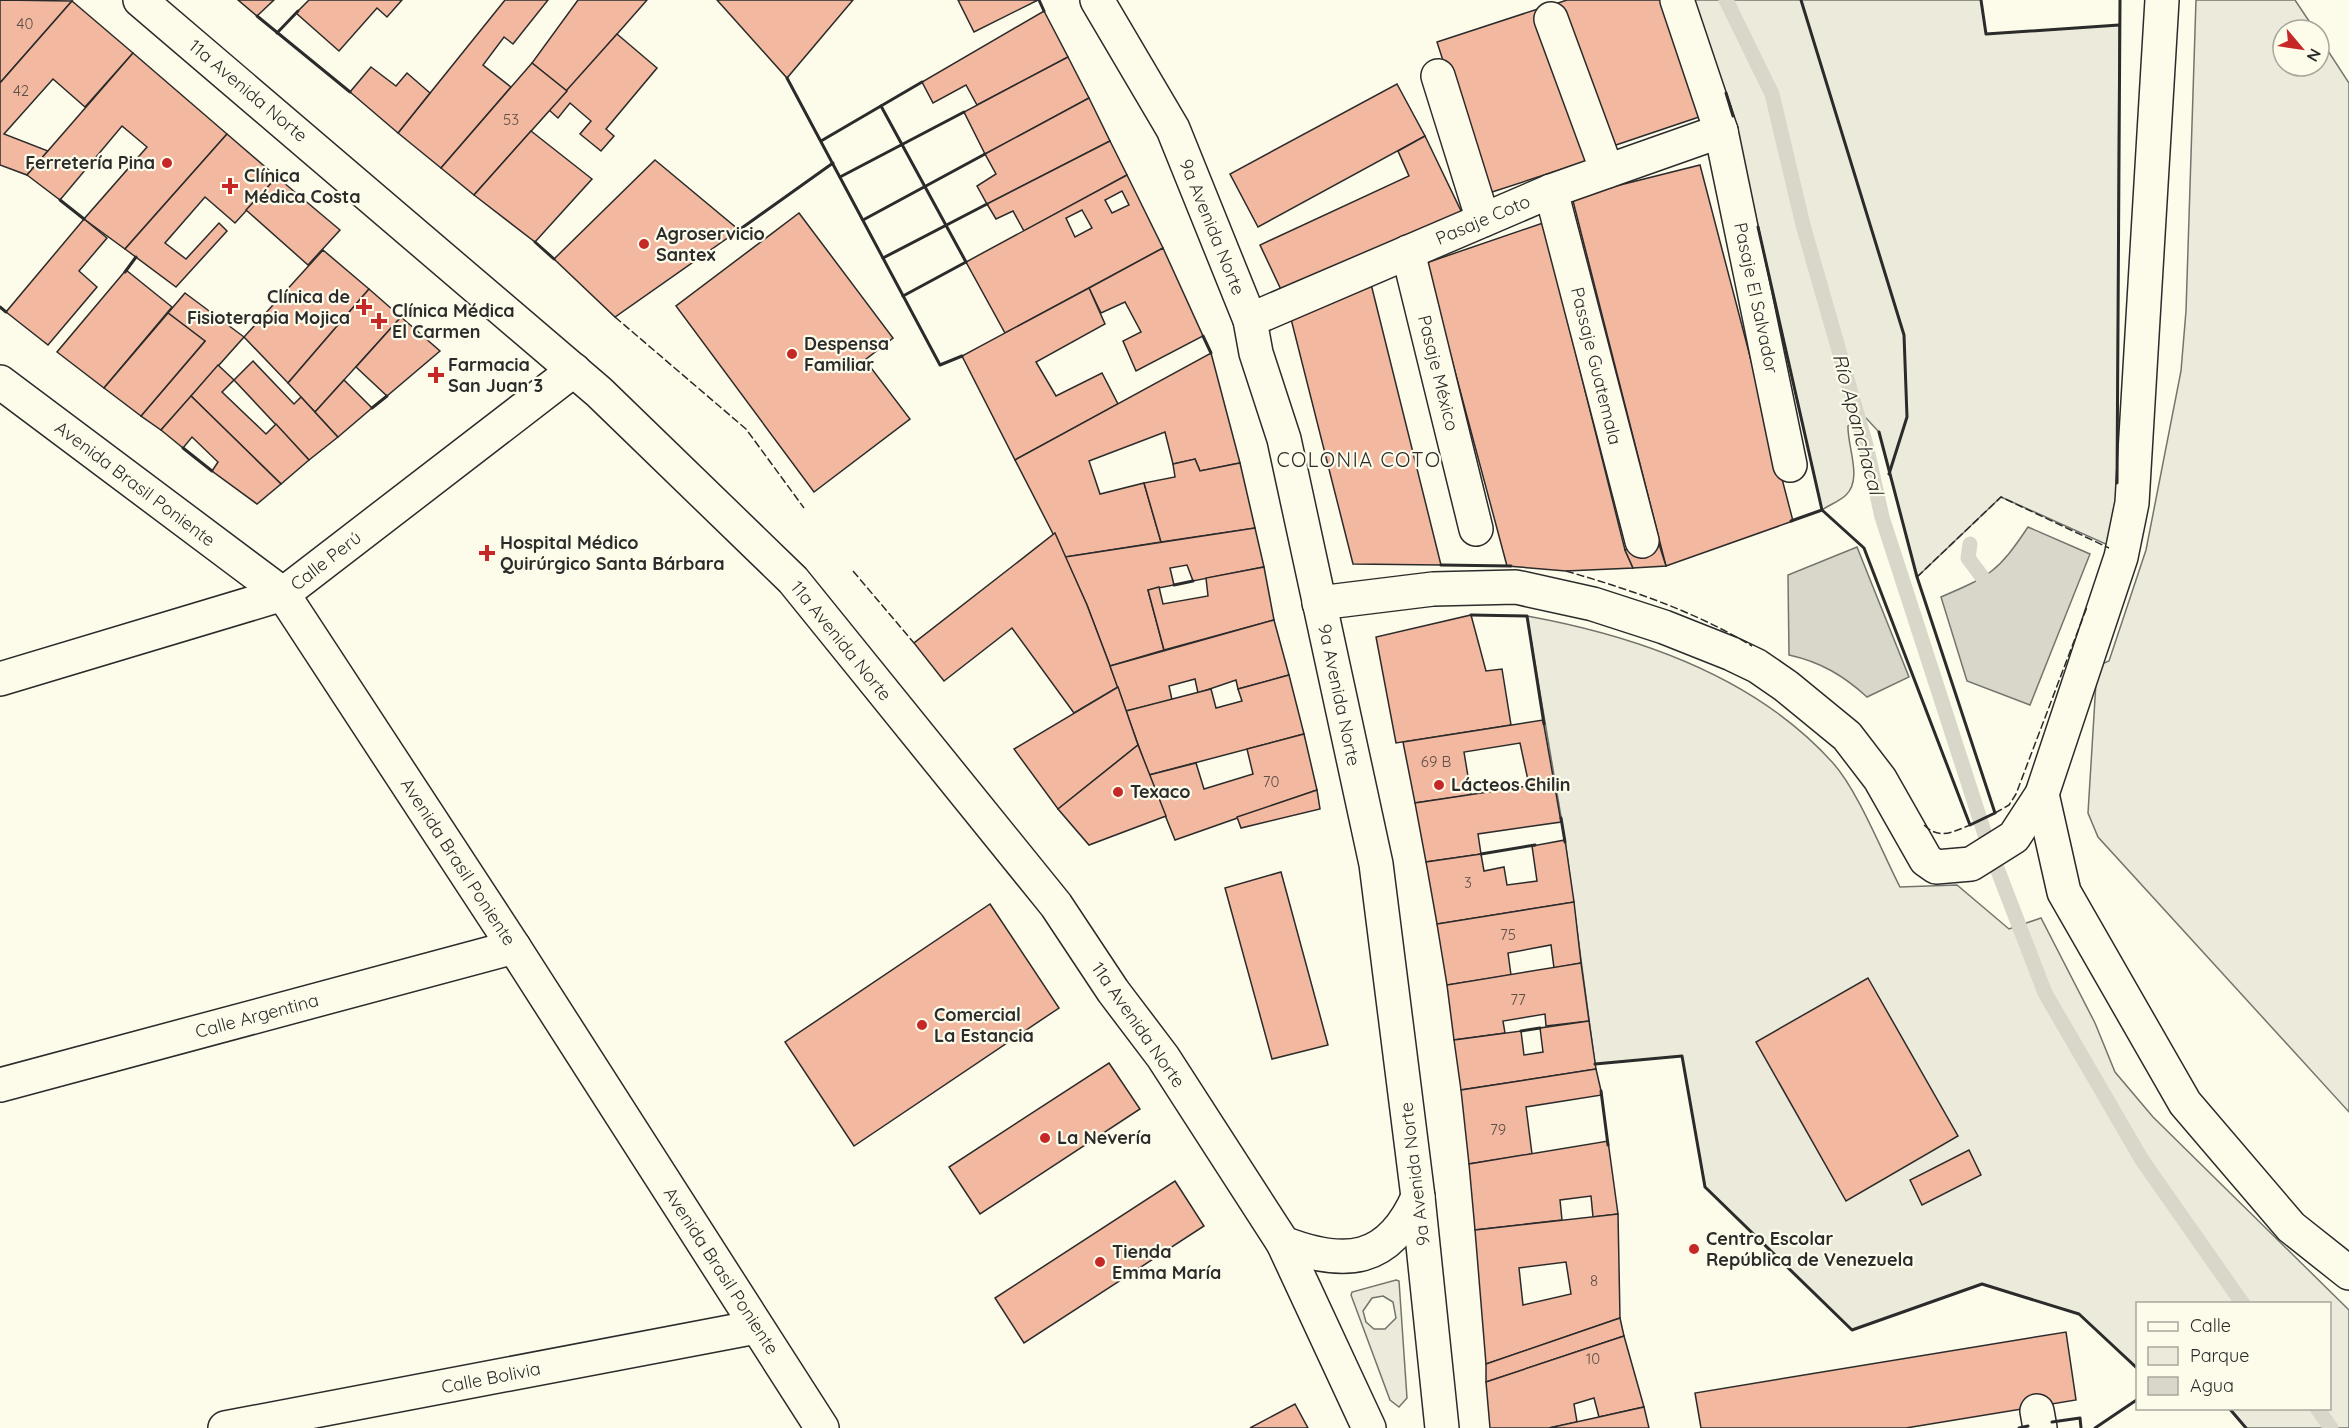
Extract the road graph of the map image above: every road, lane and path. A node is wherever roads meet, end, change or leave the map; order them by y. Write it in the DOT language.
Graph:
graph roads {
  1 [pos="140,0"];
  2 [pos="1097,0"];
  3 [pos="1677,0"];
  4 [pos="2162,0"];
  5 [pos="1551,19"];
  6 [pos="1438,76"];
  7 [pos="1721,131"];
  8 [pos="1607,171"];
  9 [pos="1551,191"];
  10 [pos="1483,220"];
  11 [pos="1408,252"];
  12 [pos="1250,320"];
  13 [pos="574,370"];
  14 [pos="0,382"];
  15 [pos="1790,465"];
  16 [pos="1476,529"];
  17 [pos="1641,541"];
  18 [pos="283,594"];
  19 [pos="1319,603"];
  20 [pos="0,679"];
  21 [pos="2042,794"];
  22 [pos="514,947"];
  23 [pos="0,1085"];
  24 [pos="1418,1197"];
  25 [pos="1283,1243"];
  26 [pos="2349,1274"];
  27 [pos="756,1327"];
  28 [pos="225,1428"];
  29 [pos="822,1428"];
  30 [pos="1369,1428"];
  31 [pos="1442,1428"];
  1 -- 13 [label="street, 11a Avenida Norte"];
  2 -- 12 [label="street, 9a Avenida Norte"];
  3 -- 7 [label="street, Pasaje El Salvador"];
  4 -- 21 [label="street"];
  5 -- 8 [label="street"];
  6 -- 10 [label="street"];
  7 -- 8 [label="street, Pasaje Coto"];
  7 -- 15 [label="street, Pasaje El Salvador"];
  8 -- 9 [label="street, Pasaje Coto"];
  9 -- 10 [label="street, Pasaje Coto"];
  9 -- 17 [label="street, Passaje Guatemala"];
  10 -- 11 [label="street, Pasaje Coto"];
  11 -- 12 [label="street, Pasaje Coto"];
  11 -- 16 [label="street, Pasaje México"];
  12 -- 19 [label="street, 9a Avenida Norte"];
  13 -- 18 [label="street, Calle Perú"];
  13 -- 25 [label="street, 11a Avenida Norte"];
  14 -- 18 [label="street, Avenida Brasil Poniente"];
  18 -- 20 [label="street, Calle Perú"];
  18 -- 22 [label="street, Avenida Brasil Poniente"];
  19 -- 21 [label="street"];
  19 -- 24 [label="street, 9a Avenida Norte"];
  21 -- 26 [label="street"];
  22 -- 23 [label="street, Calle Argentina"];
  22 -- 27 [label="street, Avenida Brasil Poniente"];
  24 -- 25 [label="street"];
  24 -- 31 [label="street, 9a Avenida Norte"];
  25 -- 30 [label="street, 11a Avenida Norte"];
  27 -- 28 [label="street, Calle Bolivia"];
  27 -- 29 [label="street, Avenida Brasil Poniente"];
}
